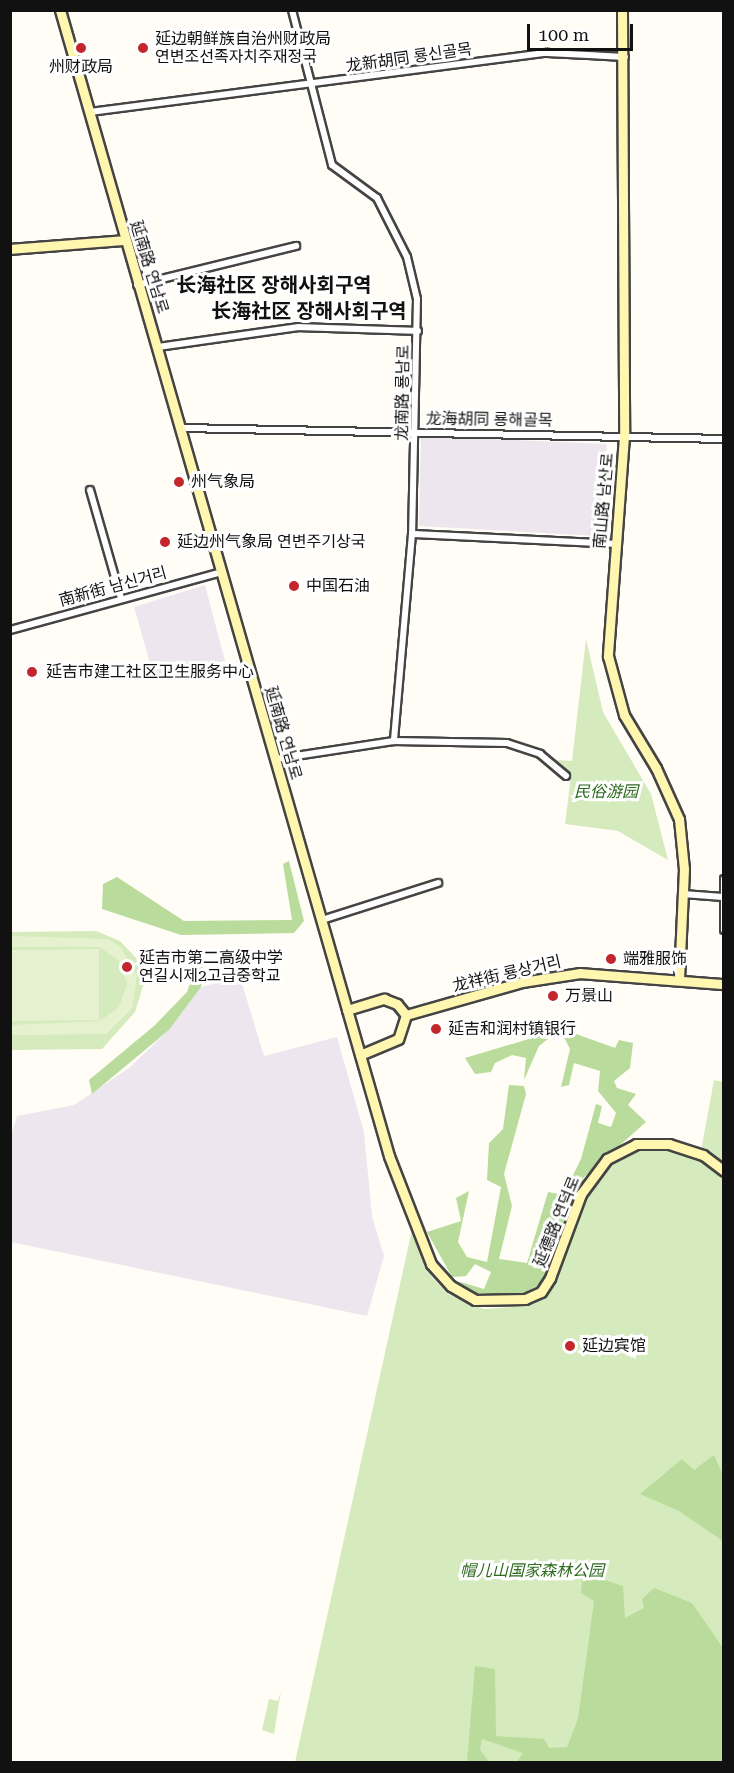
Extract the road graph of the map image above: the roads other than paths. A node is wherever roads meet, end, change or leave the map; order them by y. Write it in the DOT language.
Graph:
graph roads {
  1 [pos="60,10"];
  2 [pos="292,10"];
  3 [pos="622,10"];
  4 [pos="626,57"];
  5 [pos="314,86"];
  6 [pos="90,112"];
  7 [pos="124,240"];
  8 [pos="296,246"];
  9 [pos="10,249"];
  10 [pos="136,285"];
  11 [pos="418,332"];
  12 [pos="159,347"];
  13 [pos="182,428"];
  14 [pos="416,432"];
  15 [pos="624,436"];
  16 [pos="723,439"];
  17 [pos="90,490"];
  18 [pos="412,534"];
  19 [pos="615,544"];
  20 [pos="222,572"];
  21 [pos="121,598"];
  22 [pos="10,630"];
  23 [pos="394,741"];
  24 [pos="276,759"];
  25 [pos="566,776"];
  26 [pos="723,879"];
  27 [pos="438,883"];
  28 [pos="683,894"];
  29 [pos="723,897"];
  30 [pos="322,920"];
  31 [pos="723,930"];
  32 [pos="679,978"];
  33 [pos="723,984"];
  34 [pos="348,1010"];
  35 [pos="406,1015"];
  36 [pos="360,1055"];
  37 [pos="723,1171"];
  38 [pos="413,1221"];
  1 -- 6 [label="main road, 延南路 연남로"];
  2 -- 5 [label="street, 龙南路 룡남로"];
  3 -- 4 [label="main road, 南山路 남산로"];
  4 -- 5 [label="street, 龙新胡同 룡신골목"];
  4 -- 15 [label="main road, 南山路 남산로"];
  5 -- 6 [label="street, 龙新胡同 룡신골목"];
  5 -- 11 [label="street, 龙南路 룡남로"];
  6 -- 7 [label="main road, 延南路 연남로"];
  7 -- 9 [label="main road"];
  7 -- 10 [label="main road, 延南路 연남로"];
  8 -- 10 [label="street"];
  10 -- 12 [label="main road, 延南路 연남로"];
  11 -- 12 [label="street"];
  11 -- 14 [label="street, 龙南路 룡남로"];
  12 -- 13 [label="main road, 延南路 연남로"];
  13 -- 14 [label="street, 龙海胡同 룡해골목"];
  13 -- 20 [label="main road, 延南路 연남로"];
  14 -- 15 [label="street, 龙海胡同 룡해골목"];
  14 -- 18 [label="street, 龙南路 룡남로"];
  15 -- 16 [label="street, 龙海胡同 룡해골목"];
  15 -- 19 [label="main road, 南山路 남산로"];
  17 -- 21 [label="street"];
  18 -- 19 [label="street"];
  18 -- 23 [label="street, 龙南路 룡남로"];
  19 -- 28 [label="main road, 南山路 남산로"];
  20 -- 21 [label="street, 南新街 남신거리"];
  20 -- 24 [label="main road, 延南路 연남로"];
  21 -- 22 [label="street, 南新街 남신거리"];
  23 -- 24 [label="street"];
  23 -- 25 [label="street"];
  24 -- 30 [label="main road, 延南路 연남로"];
  26 -- 29 [label="street"];
  27 -- 30 [label="street"];
  28 -- 29 [label="street"];
  28 -- 32 [label="main road, 南山路 남산로"];
  29 -- 31 [label="street"];
  30 -- 34 [label="main road, 延南路 연남로"];
  32 -- 33 [label="main road, 龙祥街 룡상거리"];
  32 -- 35 [label="main road, 龙祥街 룡상거리"];
  34 -- 35 [label="main road"];
  34 -- 36 [label="main road, 延南路 연남로"];
  35 -- 36 [label="main road"];
  36 -- 38 [label="main road, 延南路 연남로"];
  37 -- 38 [label="main road, 延德路 연덕로"];
}
